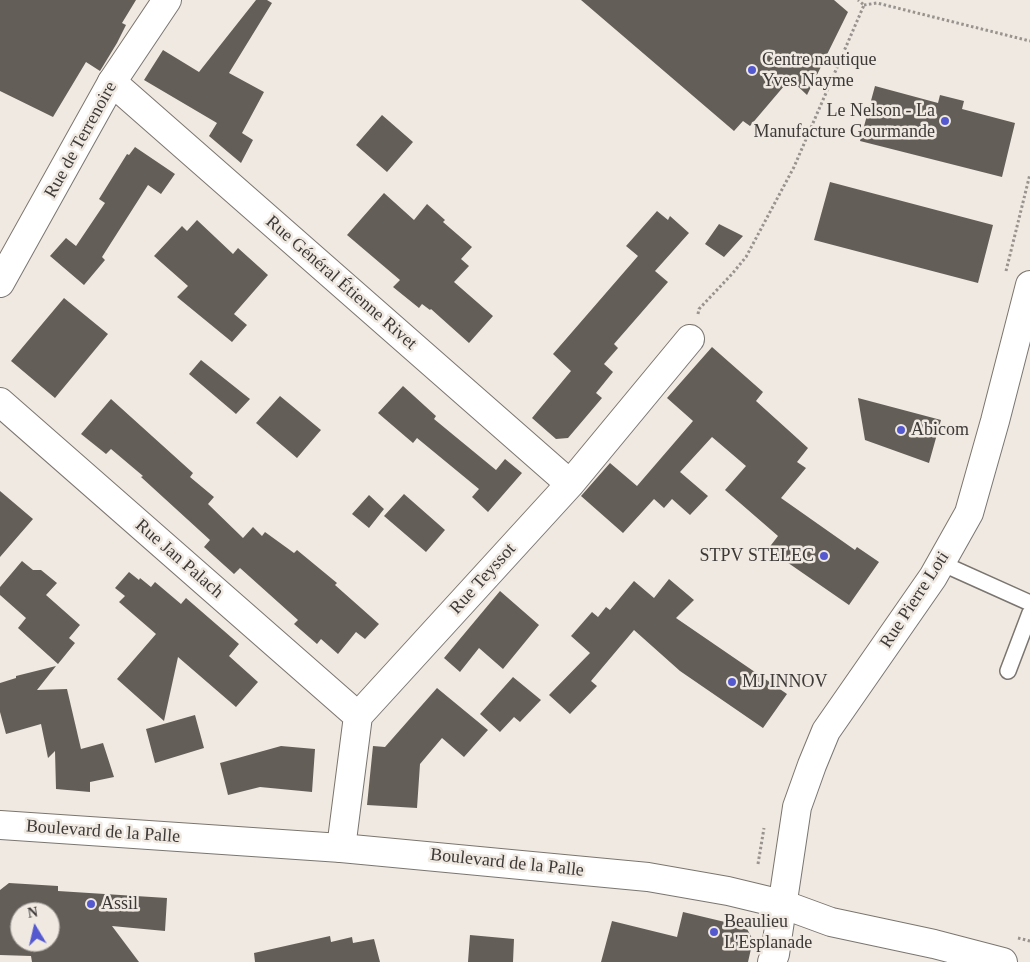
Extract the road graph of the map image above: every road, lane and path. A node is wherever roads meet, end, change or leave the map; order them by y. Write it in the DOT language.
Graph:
graph roads {
  1 [pos="167,0"];
  2 [pos="858,0"];
  3 [pos="864,5"];
  4 [pos="1030,40"];
  5 [pos="112,82"];
  6 [pos="1030,174"];
  7 [pos="1004,278"];
  8 [pos="0,283"];
  9 [pos="1030,285"];
  10 [pos="699,308"];
  11 [pos="690,339"];
  12 [pos="0,402"];
  13 [pos="570,484"];
  14 [pos="941,563"];
  15 [pos="1030,602"];
  16 [pos="1030,613"];
  17 [pos="1008,671"];
  18 [pos="358,716"];
  19 [pos="765,822"];
  20 [pos="0,825"];
  21 [pos="341,848"];
  22 [pos="758,864"];
  23 [pos="782,904"];
  24 [pos="772,962"];
  25 [pos="1004,962"];
  1 -- 5 [label="street, Rue de Terrenoire"];
  2 -- 3 [label="path"];
  3 -- 4 [label="path"];
  3 -- 10 [label="path"];
  5 -- 8 [label="street, Rue de Terrenoire"];
  5 -- 13 [label="street, Rue Général Étienne Rivet"];
  6 -- 7 [label="path"];
  9 -- 14 [label="street, Rue Pierre Loti"];
  11 -- 13 [label="street, Rue Teyssot"];
  12 -- 18 [label="street, Rue Jan Palach"];
  13 -- 18 [label="street, Rue Teyssot"];
  14 -- 15 [label="lane"];
  14 -- 23 [label="street, Rue Pierre Loti"];
  16 -- 17 [label="lane"];
  18 -- 21 [label="street"];
  19 -- 22 [label="path"];
  20 -- 21 [label="street, Boulevard de la Palle"];
  21 -- 23 [label="street, Boulevard de la Palle"];
  23 -- 24 [label="street, Rue Pierre Loti"];
  23 -- 25 [label="street, Boulevard de la Palle"];
}
